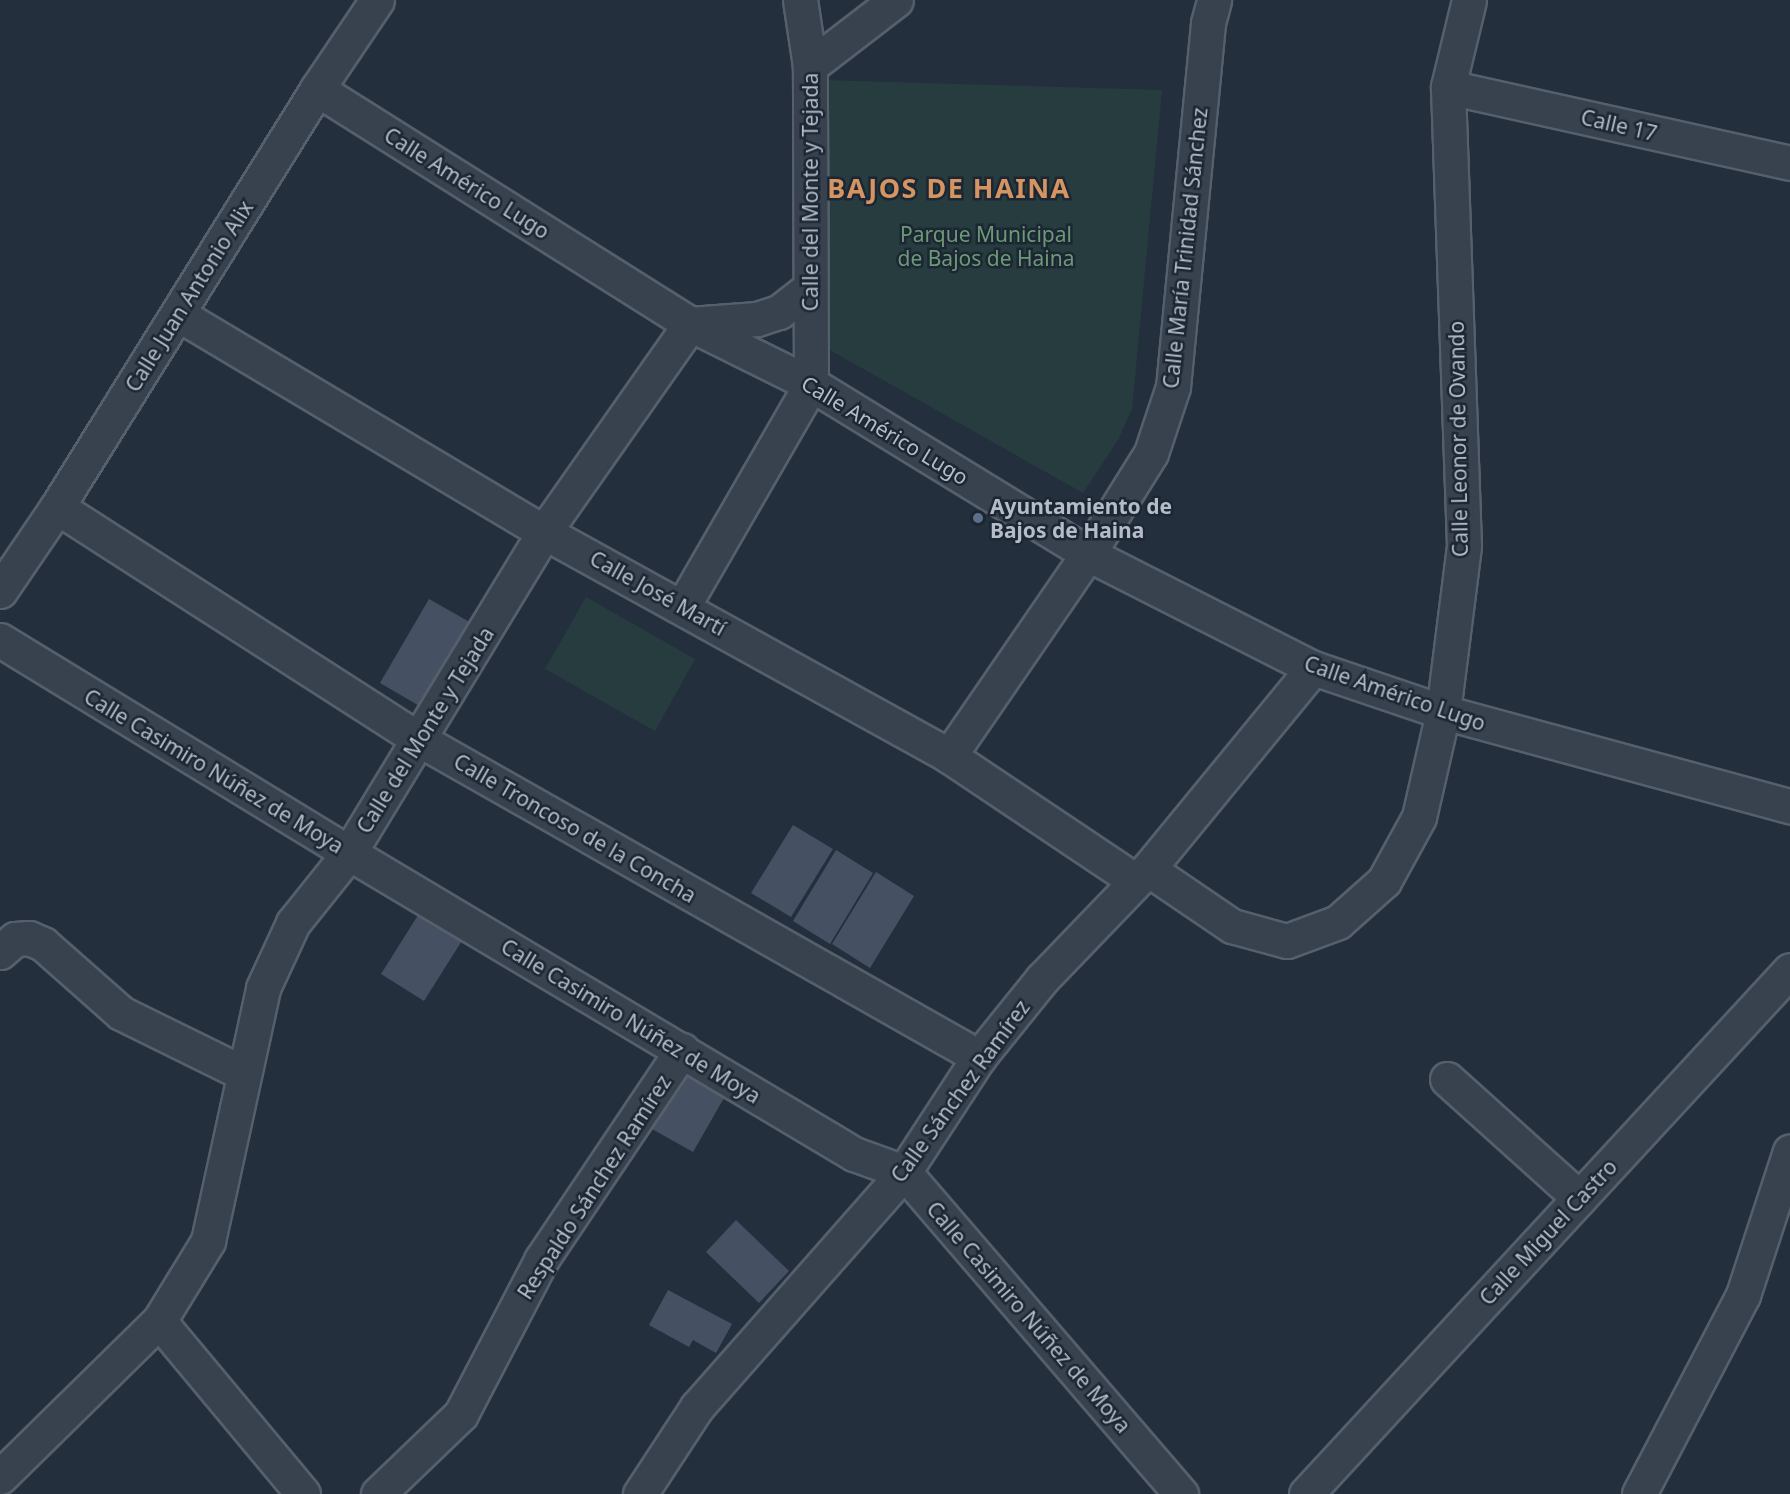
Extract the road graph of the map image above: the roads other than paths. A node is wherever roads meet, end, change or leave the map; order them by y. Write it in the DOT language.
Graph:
graph roads {
  1 [pos="377,0"];
  2 [pos="800,0"];
  3 [pos="896,0"];
  4 [pos="1214,0"];
  5 [pos="1469,0"];
  6 [pos="810,66"];
  7 [pos="1448,87"];
  8 [pos="317,89"];
  9 [pos="1790,163"];
  10 [pos="810,288"];
  11 [pos="178,314"];
  12 [pos="690,324"];
  13 [pos="811,384"];
  14 [pos="57,507"];
  15 [pos="544,532"];
  16 [pos="1088,554"];
  17 [pos="0,591"];
  18 [pos="683,606"];
  19 [pos="0,640"];
  20 [pos="1313,669"];
  21 [pos="1443,712"];
  22 [pos="420,740"];
  23 [pos="949,756"];
  24 [pos="1790,806"];
  25 [pos="349,853"];
  26 [pos="1141,874"];
  27 [pos="0,952"];
  28 [pos="1790,970"];
  29 [pos="682,1050"];
  30 [pos="979,1057"];
  31 [pos="243,1073"];
  32 [pos="1447,1079"];
  33 [pos="1790,1151"];
  34 [pos="904,1172"];
  35 [pos="1579,1198"];
  36 [pos="159,1320"];
  37 [pos="0,1477"];
  38 [pos="303,1494"];
  39 [pos="378,1494"];
  40 [pos="640,1494"];
  41 [pos="1181,1494"];
  42 [pos="1306,1494"];
  43 [pos="1639,1494"];
  1 -- 8 [label="street, Calle Juan Antonio Alix"];
  2 -- 6 [label="street, Calle del Monte y Tejada"];
  3 -- 6 [label="street"];
  4 -- 16 [label="street, Calle María Trinidad Sánchez"];
  5 -- 7 [label="street, Calle Leonor de Ovando"];
  6 -- 10 [label="street, Calle del Monte y Tejada"];
  7 -- 9 [label="street, Calle 17"];
  7 -- 21 [label="street, Calle Leonor de Ovando"];
  8 -- 11 [label="street, Calle Juan Antonio Alix"];
  8 -- 12 [label="street, Calle Américo Lugo"];
  10 -- 12 [label="street"];
  10 -- 13 [label="street, Calle del Monte y Tejada"];
  11 -- 14 [label="street, Calle Juan Antonio Alix"];
  11 -- 15 [label="street, Calle José Martí"];
  12 -- 13 [label="street, Calle Américo Lugo"];
  12 -- 15 [label="street, Calle del Monte y Tejada"];
  13 -- 16 [label="street, Calle Américo Lugo"];
  13 -- 18 [label="street"];
  14 -- 17 [label="street, Calle Juan Antonio Alix"];
  14 -- 22 [label="street, Calle Troncoso de la Concha"];
  15 -- 18 [label="street, Calle José Martí"];
  15 -- 22 [label="street, Calle del Monte y Tejada"];
  16 -- 20 [label="street, Calle Américo Lugo"];
  16 -- 23 [label="street, Calle María Trinidad Sánchez"];
  18 -- 23 [label="street, Calle José Martí"];
  19 -- 25 [label="street, Calle Casimiro Núñez de Moya"];
  20 -- 21 [label="street, Calle Américo Lugo"];
  20 -- 26 [label="street, Calle Sánchez Ramírez"];
  21 -- 24 [label="street, Calle Américo Lugo"];
  21 -- 26 [label="street, Calle Leonor de Ovando"];
  22 -- 25 [label="street, Calle del Monte y Tejada"];
  22 -- 30 [label="street, Calle Troncoso de la Concha"];
  23 -- 26 [label="street, Calle José Martí"];
  25 -- 29 [label="street, Calle Casimiro Núñez de Moya"];
  25 -- 31 [label="street, Calle del Monte y Tejada"];
  26 -- 30 [label="street, Calle Sánchez Ramírez"];
  27 -- 31 [label="street"];
  28 -- 35 [label="street, Calle Miguel Castro"];
  29 -- 34 [label="street, Calle Casimiro Núñez de Moya"];
  29 -- 39 [label="street, Respaldo Sánchez Ramírez"];
  30 -- 34 [label="street, Calle Sánchez Ramírez"];
  31 -- 36 [label="street, Calle del Monte y Tejada"];
  32 -- 35 [label="street"];
  33 -- 43 [label="street"];
  34 -- 40 [label="street, Calle Sánchez Ramírez"];
  34 -- 41 [label="street, Calle Casimiro Núñez de Moya"];
  35 -- 42 [label="street, Calle Miguel Castro"];
  36 -- 37 [label="street, Calle del Monte y Tejada"];
  36 -- 38 [label="street"];
}
